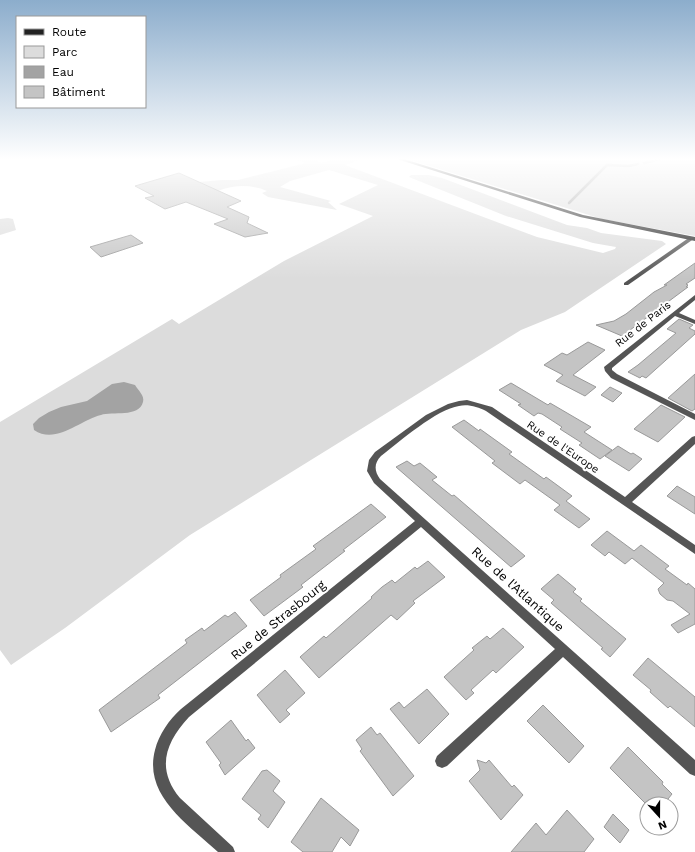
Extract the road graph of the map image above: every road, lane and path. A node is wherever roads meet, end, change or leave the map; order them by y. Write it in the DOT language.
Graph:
graph roads {
  1 [pos="527,199"];
  2 [pos="694,238"];
  3 [pos="626,284"];
  4 [pos="695,297"];
  5 [pos="674,314"];
  6 [pos="695,322"];
  7 [pos="695,417"];
  8 [pos="413,429"];
  9 [pos="695,439"];
  10 [pos="626,502"];
  11 [pos="422,521"];
  12 [pos="695,550"];
  13 [pos="563,649"];
  14 [pos="442,761"];
  15 [pos="695,769"];
  16 [pos="228,852"];
  1 -- 2 [label="street"];
  2 -- 3 [label="street"];
  4 -- 5 [label="street, Rue de Paris"];
  5 -- 6 [label="street"];
  5 -- 7 [label="street, Rue de Paris"];
  8 -- 10 [label="street, Rue de l'Europe"];
  8 -- 11 [label="street, Rue de l'Atlantique"];
  9 -- 10 [label="street"];
  10 -- 12 [label="street, Rue de l'Europe"];
  11 -- 13 [label="street, Rue de l'Atlantique"];
  11 -- 16 [label="street, Rue de Strasbourg"];
  13 -- 14 [label="street"];
  13 -- 15 [label="street, Rue de l'Atlantique"];
}
